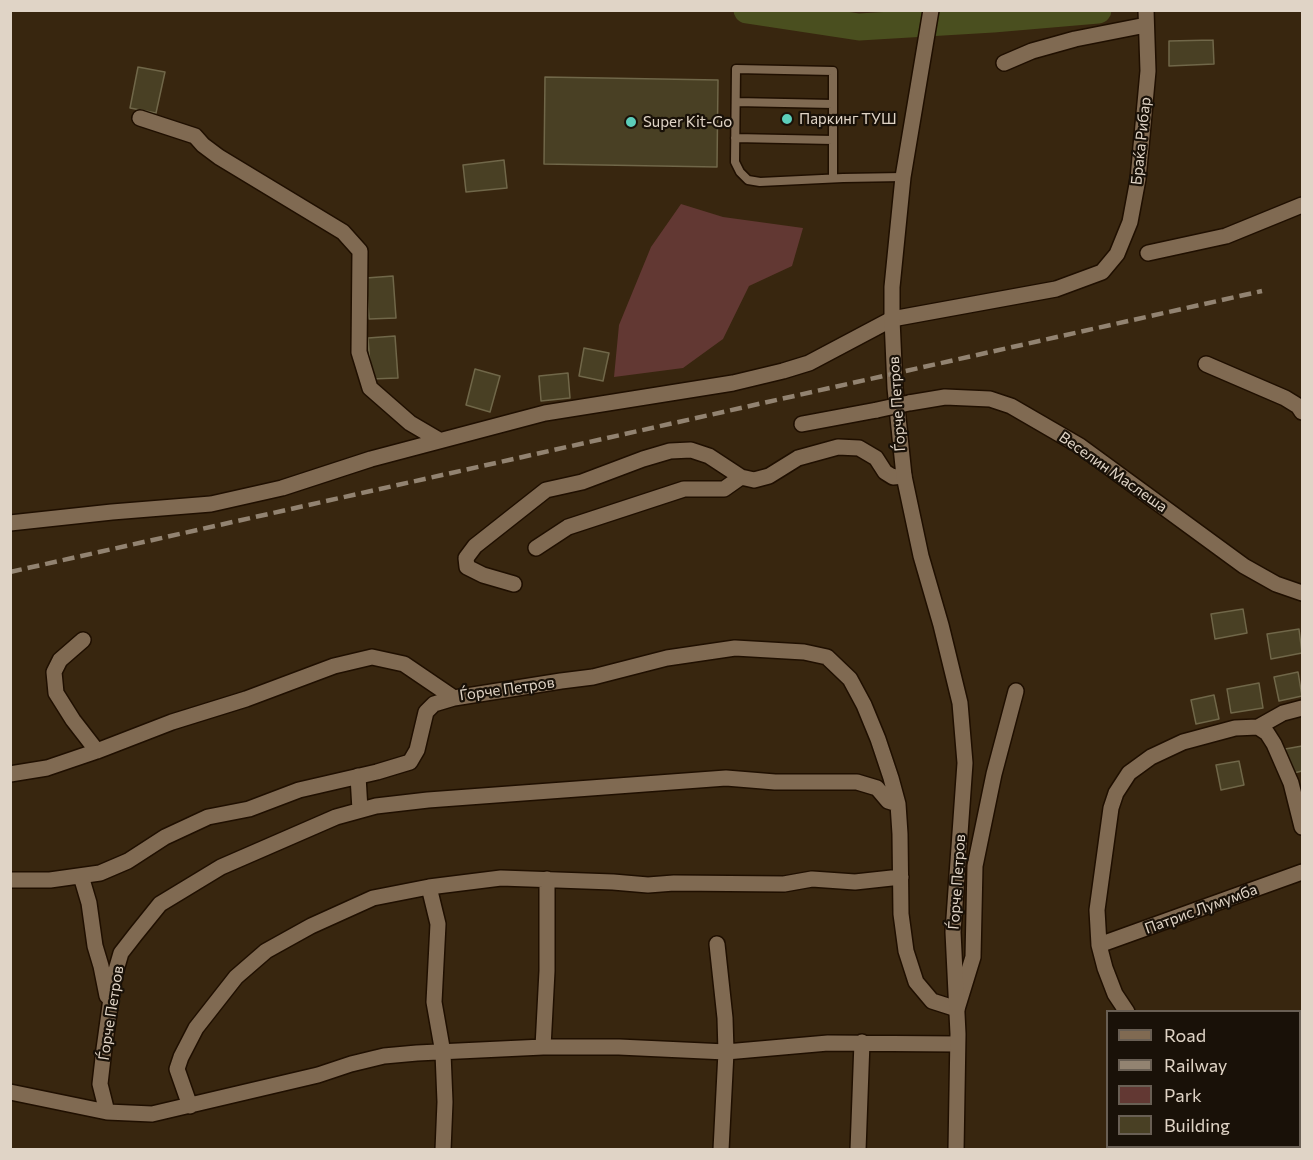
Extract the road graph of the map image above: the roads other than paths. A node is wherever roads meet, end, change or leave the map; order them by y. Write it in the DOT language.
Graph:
graph roads {
  1 [pos="931,10"];
  2 [pos="1146,18"];
  3 [pos="1004,63"];
  4 [pos="736,102"];
  5 [pos="833,104"];
  6 [pos="140,118"];
  7 [pos="735,138"];
  8 [pos="833,140"];
  9 [pos="903,177"];
  10 [pos="832,178"];
  11 [pos="1302,205"];
  12 [pos="1148,253"];
  13 [pos="892,319"];
  14 [pos="1206,363"];
  15 [pos="1302,412"];
  16 [pos="802,424"];
  17 [pos="439,440"];
  18 [pos="904,476"];
  19 [pos="741,477"];
  20 [pos="10,523"];
  21 [pos="536,548"];
  22 [pos="514,584"];
  23 [pos="1302,593"];
  24 [pos="83,640"];
  25 [pos="1016,692"];
  26 [pos="454,698"];
  27 [pos="1302,708"];
  28 [pos="1258,727"];
  29 [pos="97,751"];
  30 [pos="10,774"];
  31 [pos="358,776"];
  32 [pos="898,804"];
  33 [pos="360,810"];
  34 [pos="1302,827"];
  35 [pos="1302,872"];
  36 [pos="81,876"];
  37 [pos="901,877"];
  38 [pos="547,879"];
  39 [pos="10,880"];
  40 [pos="429,887"];
  41 [pos="717,944"];
  42 [pos="1100,945"];
  43 [pos="957,1009"];
  44 [pos="1126,1010"];
  45 [pos="110,1012"];
  46 [pos="862,1042"];
  47 [pos="957,1044"];
  48 [pos="543,1047"];
  49 [pos="726,1052"];
  50 [pos="443,1053"];
  51 [pos="10,1092"];
  52 [pos="190,1106"];
  53 [pos="107,1112"];
  54 [pos="443,1149"];
  55 [pos="721,1149"];
  56 [pos="858,1149"];
  57 [pos="956,1149"];
  1 -- 9 [label="street, Ѓорче Петров"];
  2 -- 3 [label="street"];
  2 -- 13 [label="street, Браќа Рибар"];
  4 -- 5 [label="lane"];
  4 -- 5 [label="lane"];
  4 -- 7 [label="lane"];
  5 -- 8 [label="lane"];
  6 -- 17 [label="street"];
  7 -- 8 [label="lane"];
  7 -- 10 [label="lane"];
  8 -- 10 [label="lane"];
  9 -- 10 [label="lane"];
  9 -- 13 [label="street, Ѓорче Петров"];
  11 -- 12 [label="street"];
  13 -- 17 [label="street"];
  13 -- 18 [label="street, Ѓорче Петров"];
  14 -- 15 [label="street"];
  16 -- 23 [label="street, Веселин Маслеша, bridge"];
  17 -- 20 [label="street"];
  18 -- 19 [label="street"];
  18 -- 43 [label="street, Ѓорче Петров"];
  19 -- 21 [label="street"];
  19 -- 22 [label="street"];
  24 -- 29 [label="street"];
  25 -- 43 [label="street"];
  26 -- 29 [label="street, Ѓорче Петров"];
  26 -- 31 [label="street"];
  26 -- 32 [label="street, Ѓорче Петров"];
  27 -- 28 [label="street"];
  28 -- 34 [label="street"];
  28 -- 42 [label="street"];
  29 -- 30 [label="street, Ѓорче Петров"];
  31 -- 33 [label="street"];
  31 -- 36 [label="street"];
  32 -- 33 [label="street, Ѓорче Петров"];
  32 -- 37 [label="street, Ѓорче Петров"];
  33 -- 45 [label="street, Ѓорче Петров"];
  35 -- 42 [label="street, Патрис Лумумба"];
  36 -- 39 [label="street"];
  36 -- 45 [label="street"];
  37 -- 38 [label="street"];
  37 -- 43 [label="street, Ѓорче Петров"];
  38 -- 40 [label="street"];
  38 -- 48 [label="street"];
  40 -- 50 [label="street"];
  40 -- 52 [label="street"];
  41 -- 49 [label="street"];
  42 -- 44 [label="street"];
  43 -- 47 [label="street, Ѓорче Петров"];
  45 -- 53 [label="street, Ѓорче Петров"];
  46 -- 47 [label="street"];
  46 -- 49 [label="street"];
  46 -- 56 [label="street"];
  47 -- 57 [label="street, Ѓорче Петров"];
  48 -- 49 [label="street"];
  48 -- 50 [label="street"];
  49 -- 55 [label="street"];
  50 -- 52 [label="street"];
  50 -- 54 [label="street"];
  51 -- 53 [label="street"];
  52 -- 53 [label="street"];
}
